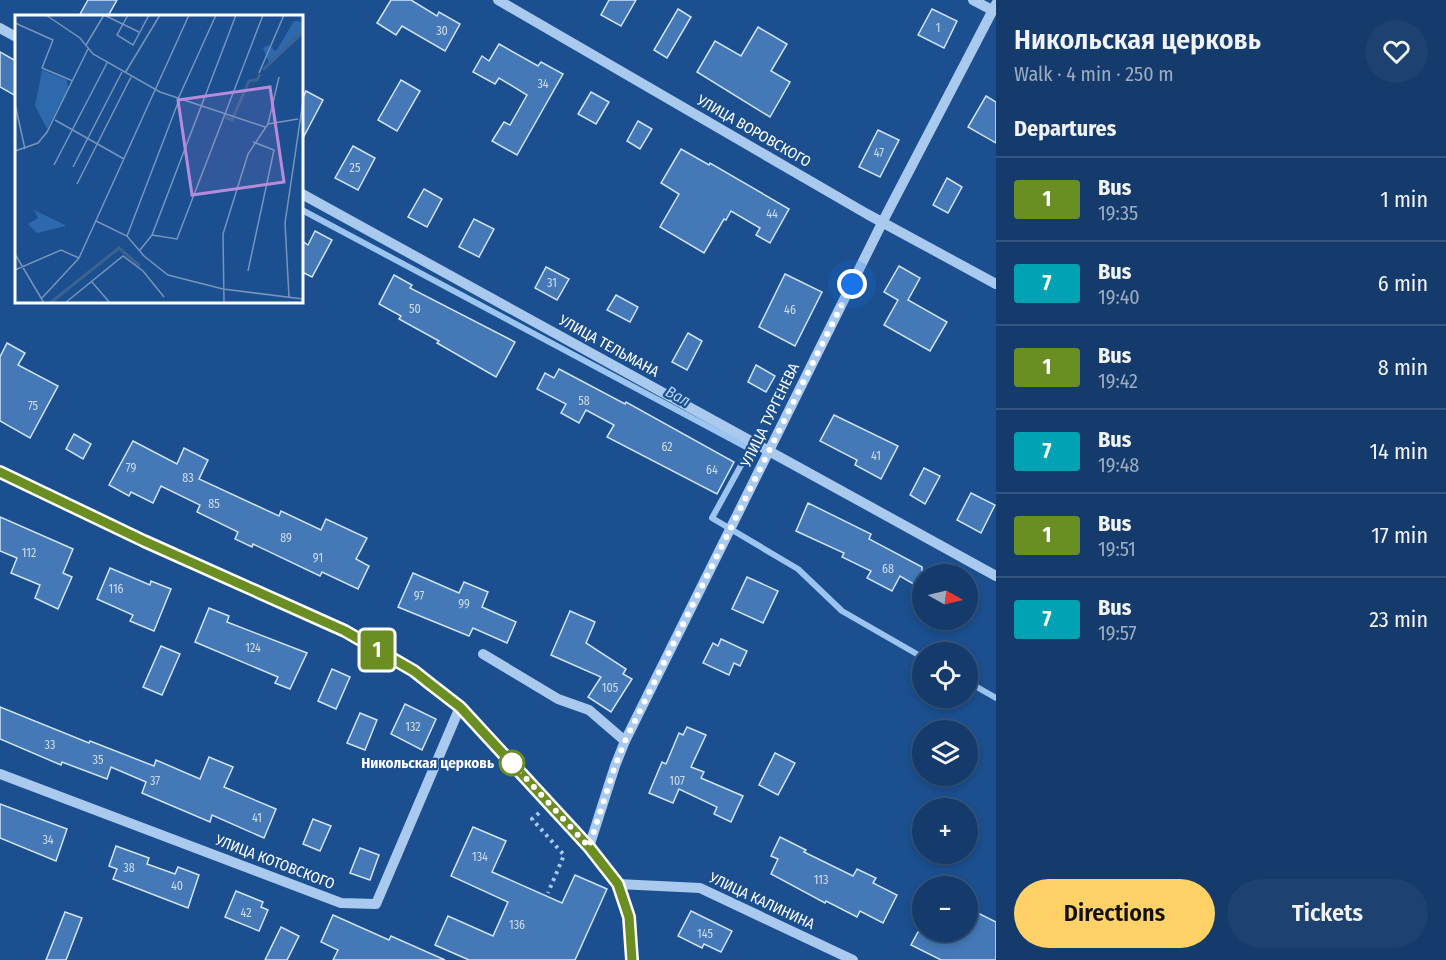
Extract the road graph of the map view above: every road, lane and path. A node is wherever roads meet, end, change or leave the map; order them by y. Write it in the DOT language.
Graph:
graph roads {
  1 [pos="498,0"];
  2 [pos="973,0"];
  3 [pos="994,7"];
  4 [pos="0,27"];
  5 [pos="15,36"];
  6 [pos="303,195"];
  7 [pos="883,221"];
  8 [pos="996,284"];
  9 [pos="769,451"];
  10 [pos="0,472"];
  11 [pos="996,576"];
  12 [pos="483,654"];
  13 [pos="460,707"];
  14 [pos="625,741"];
  15 [pos="0,774"];
  16 [pos="589,847"];
  17 [pos="618,884"];
  18 [pos="632,960"];
  19 [pos="853,960"];
  1 -- 7 [label="street, УЛИЦА ВОРОВСКОГО"];
  2 -- 3 [label="street"];
  3 -- 7 [label="street, УЛИЦА ТУРГЕНЕВА"];
  4 -- 5 [label="street"];
  6 -- 9 [label="street, УЛИЦА ТЕЛЬМАНА"];
  7 -- 8 [label="street, УЛИЦА ВОРОВСКОГО"];
  7 -- 9 [label="street, УЛИЦА ТУРГЕНЕВА"];
  9 -- 11 [label="street, УЛИЦА ТЕЛЬМАНА"];
  9 -- 14 [label="street, УЛИЦА ТУРГЕНЕВА"];
  10 -- 13 [label="street"];
  12 -- 14 [label="street"];
  13 -- 15 [label="street, УЛИЦА КОТОВСКОГО"];
  13 -- 16 [label="street"];
  14 -- 16 [label="street, УЛИЦА ТУРГЕНЕВА"];
  16 -- 17 [label="street"];
  17 -- 18 [label="street"];
  17 -- 19 [label="street, УЛИЦА КАЛИНИНА"];
}
